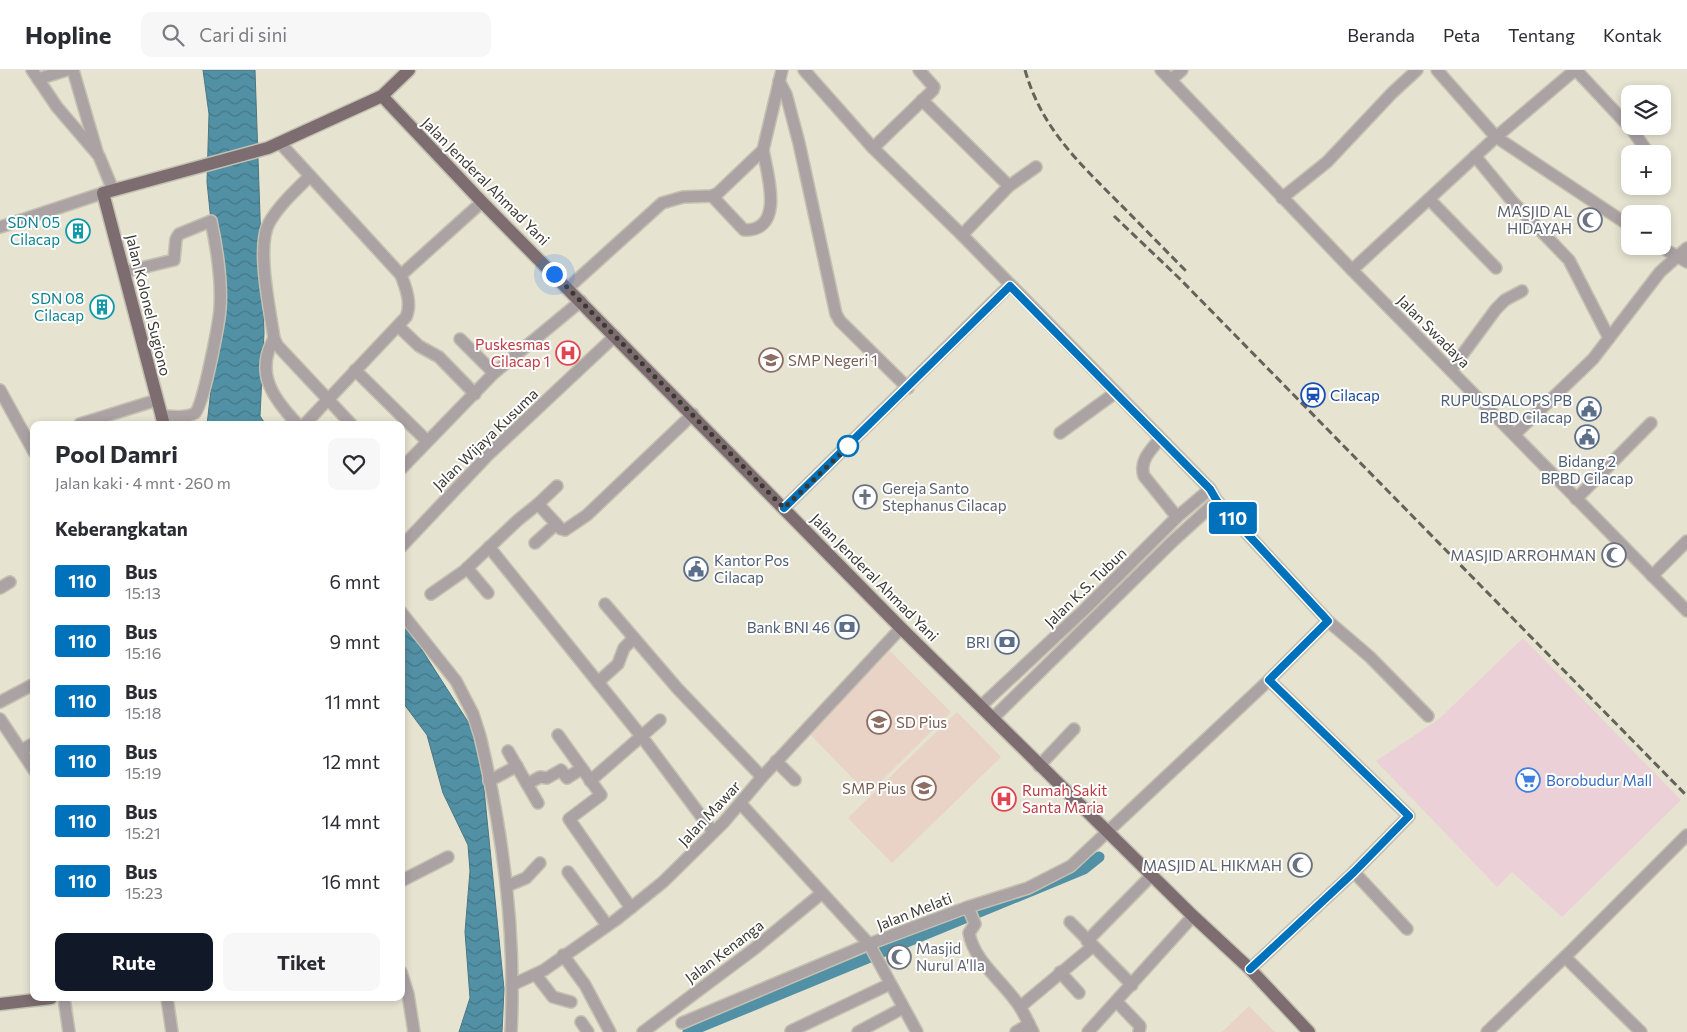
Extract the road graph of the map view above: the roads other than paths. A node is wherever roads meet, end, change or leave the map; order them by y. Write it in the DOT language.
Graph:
graph roads {
  1 [pos="67,70"];
  2 [pos="73,70"];
  3 [pos="409,70"];
  4 [pos="804,70"];
  5 [pos="919,70"];
  6 [pos="1161,70"];
  7 [pos="1182,70"];
  8 [pos="1418,70"];
  9 [pos="1437,70"];
  10 [pos="1575,70"];
  11 [pos="35,75"];
  12 [pos="781,76"];
  13 [pos="1171,80"];
  14 [pos="382,96"];
  15 [pos="922,100"];
  16 [pos="1496,137"];
  17 [pos="280,143"];
  18 [pos="1642,145"];
  19 [pos="873,148"];
  20 [pos="763,150"];
  21 [pos="99,156"];
  22 [pos="1476,156"];
  23 [pos="1036,167"];
  24 [pos="310,176"];
  25 [pos="1009,186"];
  26 [pos="108,191"];
  27 [pos="712,196"];
  28 [pos="1282,198"];
  29 [pos="1429,199"];
  30 [pos="482,202"];
  31 [pos="1621,220"];
  32 [pos="0,227"];
  33 [pos="962,235"];
  34 [pos="1687,248"];
  35 [pos="1671,254"];
  36 [pos="1675,257"];
  37 [pos="1687,262"];
  38 [pos="1496,268"];
  39 [pos="1352,270"];
  40 [pos="124,272"];
  41 [pos="401,275"];
  42 [pos="1010,286"];
  43 [pos="568,288"];
  44 [pos="1522,291"];
  45 [pos="580,300"];
  46 [pos="399,327"];
  47 [pos="615,336"];
  48 [pos="274,338"];
  49 [pos="1609,338"];
  50 [pos="460,339"];
  51 [pos="355,370"];
  52 [pos="1450,370"];
  53 [pos="494,372"];
  54 [pos="908,388"];
  55 [pos="0,390"];
  56 [pos="1115,393"];
  57 [pos="475,394"];
  58 [pos="328,399"];
  59 [pos="157,400"];
  60 [pos="4,407"];
  61 [pos="693,414"];
  62 [pos="90,421"];
  63 [pos="162,421"];
  64 [pos="294,421"];
  65 [pos="308,421"];
  66 [pos="348,421"];
  67 [pos="1651,423"];
  68 [pos="1060,432"];
  69 [pos="1515,434"];
  70 [pos="1159,440"];
  71 [pos="427,441"];
  72 [pos="30,446"];
  73 [pos="405,465"];
  74 [pos="557,486"];
  75 [pos="1210,489"];
  76 [pos="1576,499"];
  77 [pos="1217,501"];
  78 [pos="538,504"];
  79 [pos="784,508"];
  80 [pos="1178,517"];
  81 [pos="556,524"];
  82 [pos="1687,541"];
  83 [pos="405,543"];
  84 [pos="535,543"];
  85 [pos="489,547"];
  86 [pos="467,568"];
  87 [pos="1652,576"];
  88 [pos="488,593"];
  89 [pos="431,594"];
  90 [pos="605,604"];
  91 [pos="1085,609"];
  92 [pos="1686,610"];
  93 [pos="405,617"];
  94 [pos="1093,618"];
  95 [pos="1328,621"];
  96 [pos="901,628"];
  97 [pos="634,638"];
  98 [pos="1269,680"];
  99 [pos="598,682"];
  100 [pos="30,686"];
  101 [pos="0,702"];
  102 [pos="981,706"];
  103 [pos="1428,716"];
  104 [pos="993,718"];
  105 [pos="0,719"];
  106 [pos="660,720"];
  107 [pos="1074,729"];
  108 [pos="558,734"];
  109 [pos="642,737"];
  110 [pos="30,745"];
  111 [pos="22,750"];
  112 [pos="508,751"];
  113 [pos="776,761"];
  114 [pos="30,763"];
  115 [pos="516,766"];
  116 [pos="1039,766"];
  117 [pos="581,769"];
  118 [pos="762,777"];
  119 [pos="795,780"];
  120 [pos="489,781"];
  121 [pos="590,781"];
  122 [pos="527,784"];
  123 [pos="538,803"];
  124 [pos="741,804"];
  125 [pos="1107,831"];
  126 [pos="713,832"];
  127 [pos="1687,835"];
  128 [pos="448,858"];
  129 [pos="540,864"];
  130 [pos="568,872"];
  131 [pos="1354,872"];
  132 [pos="1152,876"];
  133 [pos="405,879"];
  134 [pos="506,886"];
  135 [pos="822,893"];
  136 [pos="631,908"];
  137 [pos="971,915"];
  138 [pos="1193,916"];
  139 [pos="1070,922"];
  140 [pos="607,925"];
  141 [pos="1406,929"];
  142 [pos="1090,943"];
  143 [pos="870,945"];
  144 [pos="563,955"];
  145 [pos="1566,957"];
  146 [pos="1250,969"];
  147 [pos="1060,972"];
  148 [pos="536,975"];
  149 [pos="890,984"];
  150 [pos="405,985"];
  151 [pos="512,985"];
  152 [pos="1132,985"];
  153 [pos="1079,993"];
  154 [pos="30,1000"];
  155 [pos="64,1001"];
  156 [pos="167,1001"];
  157 [pos="571,1002"];
  158 [pos="1117,1002"];
  159 [pos="0,1004"];
  160 [pos="1020,1006"];
  161 [pos="903,1008"];
  162 [pos="581,1022"];
  163 [pos="682,1023"];
  164 [pos="1031,1028"];
  165 [pos="791,1031"];
  166 [pos="69,1032"];
  167 [pos="172,1032"];
  168 [pos="414,1032"];
  169 [pos="511,1032"];
  170 [pos="588,1032"];
  171 [pos="610,1032"];
  172 [pos="643,1032"];
  173 [pos="858,1032"];
  174 [pos="917,1032"];
  175 [pos="1016,1032"];
  176 [pos="1088,1032"];
  177 [pos="1139,1032"];
  178 [pos="1309,1032"];
  179 [pos="1487,1032"];
  180 [pos="1641,1032"];
  1 -- 11 [label="street"];
  2 -- 21 [label="street"];
  3 -- 14 [label="main road"];
  4 -- 19 [label="street"];
  5 -- 15 [label="street"];
  6 -- 13 [label="street, Jalan Swadaya"];
  7 -- 13 [label="street"];
  8 -- 28 [label="street"];
  9 -- 16 [label="street"];
  10 -- 16 [label="street"];
  10 -- 18 [label="street"];
  11 -- 21 [label="street"];
  12 -- 20 [label="street"];
  12 -- 54 [label="street"];
  13 -- 28 [label="street, Jalan Swadaya"];
  14 -- 17 [label="main road"];
  14 -- 30 [label="main road, Jalan Jenderal Ahmad Yani"];
  15 -- 19 [label="street"];
  15 -- 25 [label="street"];
  16 -- 22 [label="street"];
  16 -- 31 [label="street"];
  17 -- 24 [label="street"];
  17 -- 26 [label="main road"];
  19 -- 33 [label="street"];
  20 -- 27 [label="street"];
  20 -- 27 [label="street"];
  21 -- 26 [label="street"];
  22 -- 29 [label="street"];
  22 -- 49 [label="street"];
  23 -- 25 [label="street"];
  24 -- 41 [label="street"];
  24 -- 48 [label="street"];
  25 -- 33 [label="street"];
  26 -- 32 [label="street"];
  26 -- 40 [label="main road, Jalan Kolonel Sugiono"];
  27 -- 43 [label="street"];
  28 -- 39 [label="street, Jalan Swadaya"];
  29 -- 38 [label="street"];
  29 -- 39 [label="street"];
  30 -- 41 [label="street"];
  30 -- 43 [label="main road, Jalan Jenderal Ahmad Yani"];
  33 -- 42 [label="street"];
  34 -- 36 [label="street"];
  35 -- 36 [label="street"];
  36 -- 37 [label="street"];
  36 -- 49 [label="street"];
  39 -- 52 [label="street, Jalan Swadaya"];
  40 -- 59 [label="main road, Jalan Kolonel Sugiono"];
  40 -- 63 [label="street"];
  41 -- 46 [label="street"];
  42 -- 54 [label="street"];
  42 -- 56 [label="street"];
  43 -- 45 [label="main road, Jalan Jenderal Ahmad Yani"];
  44 -- 52 [label="street"];
  45 -- 47 [label="main road, Jalan Jenderal Ahmad Yani"];
  45 -- 53 [label="street"];
  46 -- 51 [label="street"];
  46 -- 57 [label="street"];
  47 -- 61 [label="main road, Jalan Jenderal Ahmad Yani"];
  47 -- 83 [label="street, Jalan Wijaya Kusuma"];
  48 -- 58 [label="street"];
  48 -- 64 [label="street"];
  49 -- 69 [label="street"];
  50 -- 53 [label="street"];
  51 -- 58 [label="street"];
  51 -- 71 [label="street"];
  52 -- 69 [label="street, Jalan Swadaya"];
  53 -- 57 [label="street"];
  54 -- 79 [label="street"];
  55 -- 60 [label="street"];
  56 -- 68 [label="street"];
  56 -- 70 [label="street"];
  57 -- 71 [label="street"];
  58 -- 65 [label="street"];
  58 -- 66 [label="street"];
  59 -- 62 [label="street"];
  59 -- 63 [label="main road, Jalan Kolonel Sugiono"];
  60 -- 72 [label="street"];
  61 -- 79 [label="main road, Jalan Jenderal Ahmad Yani"];
  61 -- 81 [label="street"];
  67 -- 76 [label="street"];
  69 -- 76 [label="street, Jalan Swadaya"];
  70 -- 75 [label="street"];
  70 -- 80 [label="street"];
  71 -- 73 [label="street"];
  74 -- 78 [label="street"];
  75 -- 77 [label="street"];
  75 -- 80 [label="street, Jalan K.S. Tubun"];
  76 -- 87 [label="street, Jalan Swadaya"];
  77 -- 94 [label="street, Jalan K.S. Tubun"];
  77 -- 95 [label="street"];
  78 -- 81 [label="street"];
  78 -- 85 [label="street"];
  79 -- 96 [label="main road, Jalan Jenderal Ahmad Yani"];
  80 -- 91 [label="street, Jalan K.S. Tubun"];
  81 -- 84 [label="street"];
  82 -- 87 [label="street"];
  85 -- 86 [label="street"];
  85 -- 99 [label="street"];
  86 -- 88 [label="street"];
  86 -- 89 [label="street"];
  87 -- 92 [label="street, Jalan Swadaya"];
  90 -- 97 [label="street"];
  91 -- 94 [label="street"];
  91 -- 102 [label="street, Jalan K.S. Tubun"];
  93 -- 120 [label="street"];
  94 -- 104 [label="street, Jalan K.S. Tubun"];
  95 -- 98 [label="street, Jalan Melati"];
  95 -- 103 [label="street"];
  96 -- 102 [label="main road, Jalan Jenderal Ahmad Yani"];
  96 -- 113 [label="street, Jalan Mawar"];
  97 -- 99 [label="street"];
  97 -- 118 [label="street"];
  98 -- 125 [label="street, Jalan Melati"];
  98 -- 131 [label="street"];
  99 -- 109 [label="street"];
  100 -- 101 [label="street"];
  102 -- 104 [label="main road, Jalan Jenderal Ahmad Yani"];
  104 -- 116 [label="main road, Jalan Jenderal Ahmad Yani"];
  105 -- 111 [label="street"];
  106 -- 109 [label="street"];
  107 -- 116 [label="street"];
  108 -- 117 [label="street"];
  109 -- 121 [label="street"];
  109 -- 126 [label="street"];
  110 -- 111 [label="street"];
  111 -- 114 [label="street"];
  112 -- 115 [label="street"];
  113 -- 118 [label="street, Jalan Mawar"];
  113 -- 119 [label="street"];
  115 -- 120 [label="street"];
  115 -- 122 [label="street"];
  116 -- 125 [label="main road, Jalan Jenderal Ahmad Yani"];
  117 -- 121 [label="street"];
  117 -- 122 [label="street"];
  118 -- 124 [label="street, Jalan Mawar"];
  120 -- 134 [label="street"];
  121 -- 136 [label="street"];
  122 -- 123 [label="street"];
  124 -- 126 [label="street, Jalan Mawar"];
  124 -- 135 [label="street, Jalan Melati"];
  125 -- 132 [label="main road, Jalan Jenderal Ahmad Yani"];
  125 -- 137 [label="street, Jalan Melati"];
  126 -- 136 [label="street, Jalan Mawar"];
  127 -- 145 [label="street"];
  128 -- 133 [label="street"];
  129 -- 134 [label="street"];
  130 -- 140 [label="street"];
  131 -- 141 [label="street"];
  131 -- 146 [label="street"];
  132 -- 138 [label="main road, Jalan Jenderal Ahmad Yani"];
  132 -- 142 [label="street"];
  134 -- 151 [label="street"];
  135 -- 143 [label="street, Jalan Melati"];
  135 -- 172 [label="street, Jalan Kenanga"];
  136 -- 140 [label="street, Jalan Mawar"];
  137 -- 143 [label="street, Jalan Melati"];
  137 -- 160 [label="street"];
  138 -- 146 [label="main road, Jalan Jenderal Ahmad Yani"];
  138 -- 152 [label="street"];
  139 -- 142 [label="street"];
  140 -- 144 [label="street, Jalan Mawar"];
  142 -- 147 [label="street"];
  142 -- 152 [label="street"];
  143 -- 149 [label="street"];
  143 -- 163 [label="street"];
  144 -- 148 [label="street, Jalan Mawar"];
  144 -- 171 [label="street"];
  145 -- 179 [label="street"];
  145 -- 180 [label="street"];
  146 -- 178 [label="main road, Jalan Jenderal Ahmad Yani"];
  147 -- 153 [label="street"];
  147 -- 160 [label="street"];
  148 -- 151 [label="street, Jalan Mawar"];
  148 -- 157 [label="street"];
  149 -- 161 [label="street"];
  149 -- 165 [label="street"];
  150 -- 168 [label="street"];
  151 -- 169 [label="street"];
  152 -- 158 [label="street"];
  154 -- 159 [label="main road"];
  155 -- 166 [label="street"];
  156 -- 167 [label="street"];
  158 -- 176 [label="street"];
  158 -- 177 [label="street"];
  160 -- 164 [label="street"];
  161 -- 173 [label="street"];
  161 -- 174 [label="street"];
  162 -- 170 [label="street"];
  164 -- 175 [label="street"];
}
